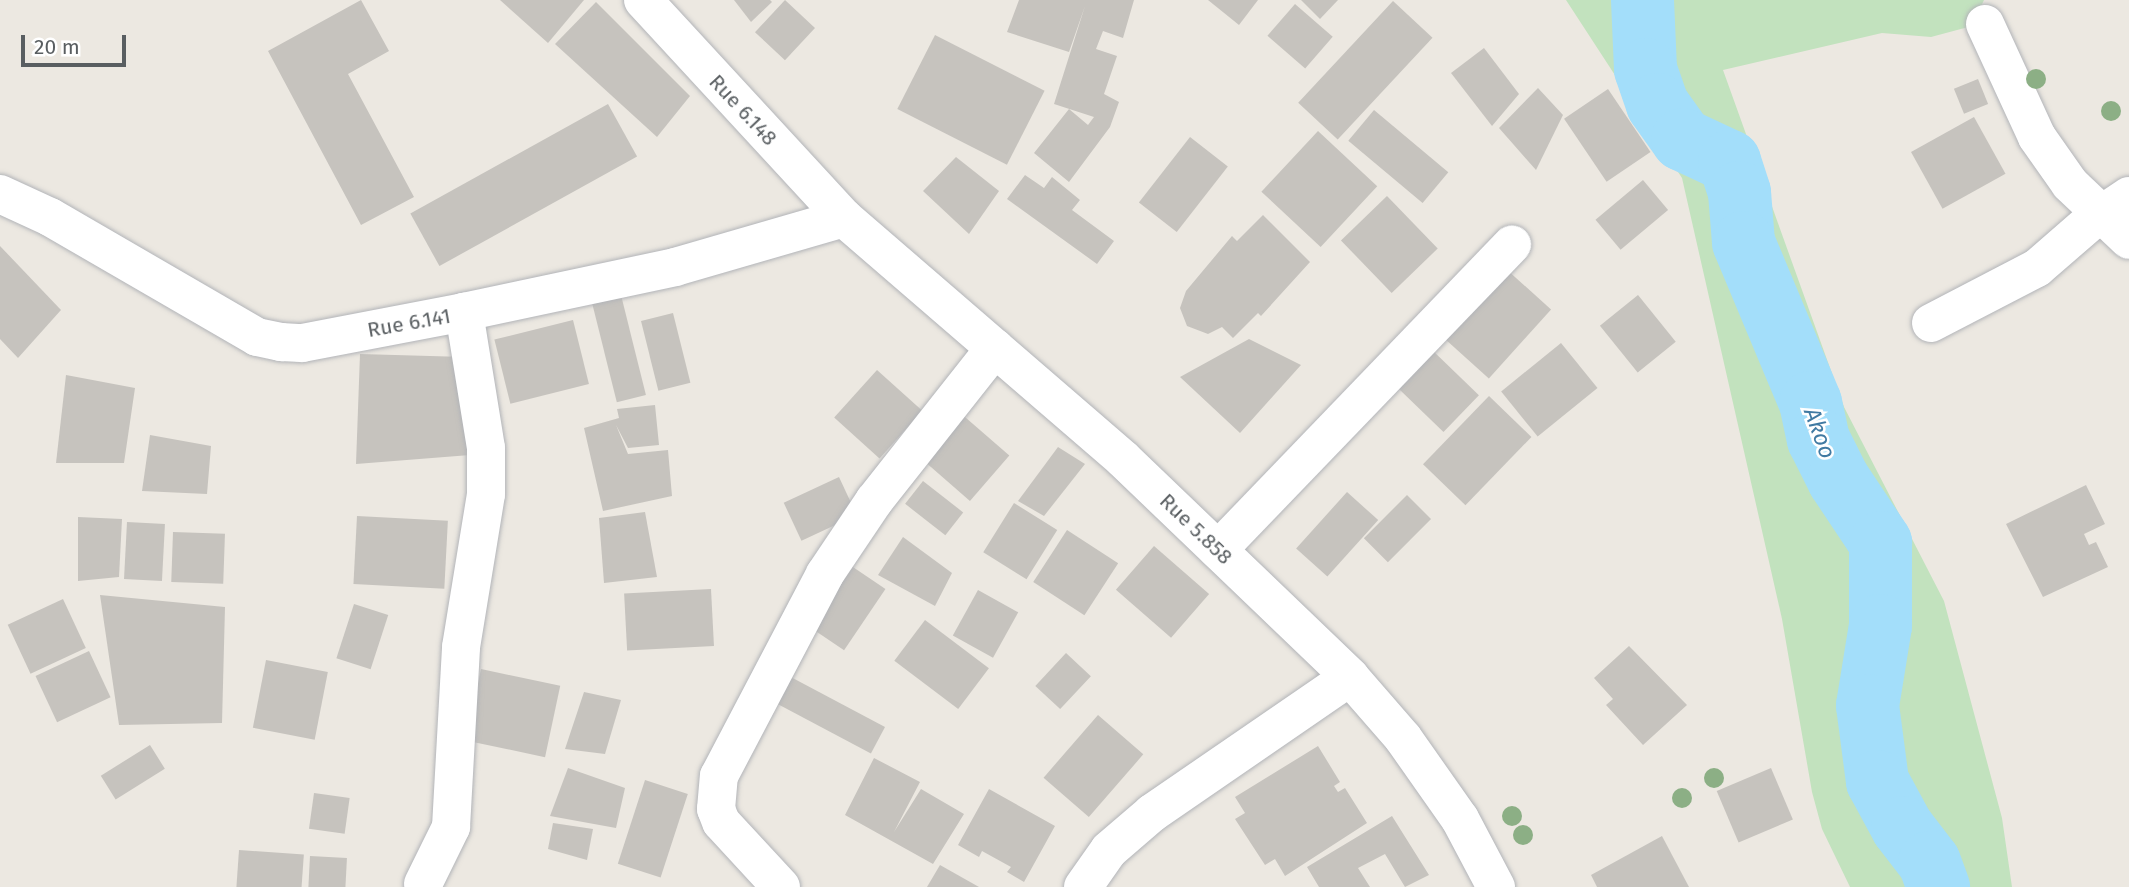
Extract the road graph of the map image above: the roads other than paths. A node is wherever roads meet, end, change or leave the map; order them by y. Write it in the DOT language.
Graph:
graph roads {
  1 [pos="643,0"];
  2 [pos="1985,24"];
  3 [pos="0,194"];
  4 [pos="2115,205"];
  5 [pos="844,218"];
  6 [pos="2129,240"];
  7 [pos="1512,244"];
  8 [pos="464,312"];
  9 [pos="1931,323"];
  10 [pos="995,348"];
  11 [pos="1217,550"];
  12 [pos="1350,677"];
  13 [pos="423,884"];
  14 [pos="781,887"];
  15 [pos="1083,887"];
  16 [pos="1496,887"];
  1 -- 5 [label="street, Rue 6.148"];
  2 -- 4 [label="street"];
  3 -- 8 [label="street, Rue 6.141"];
  4 -- 6 [label="street"];
  4 -- 9 [label="street"];
  5 -- 8 [label="street, Rue 6.141"];
  5 -- 10 [label="street, Rue 5.858"];
  7 -- 11 [label="street"];
  8 -- 13 [label="street"];
  10 -- 11 [label="street, Rue 5.858"];
  10 -- 14 [label="street"];
  11 -- 12 [label="street, Rue 5.858"];
  12 -- 15 [label="street"];
  12 -- 16 [label="street, Rue 5.858"];
}
